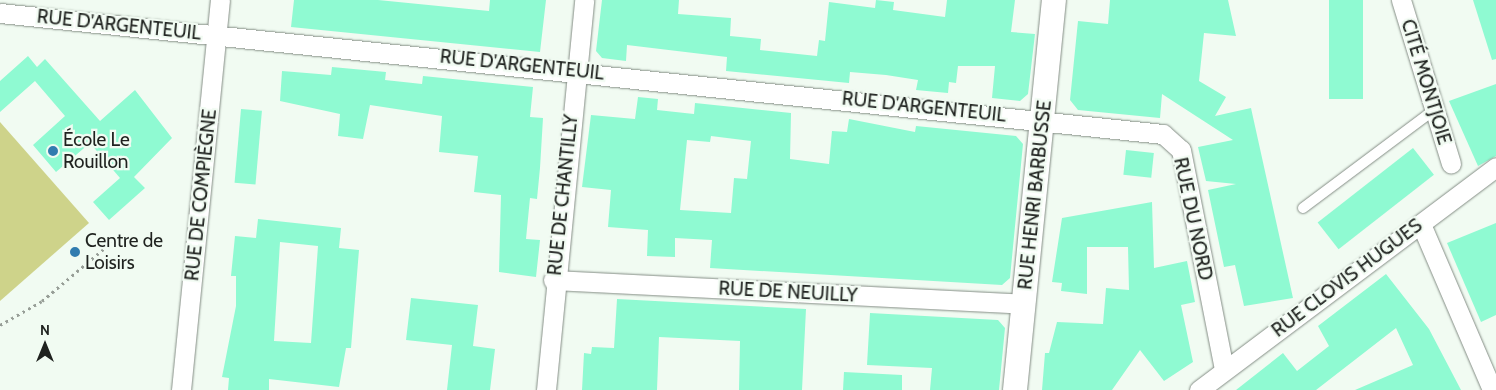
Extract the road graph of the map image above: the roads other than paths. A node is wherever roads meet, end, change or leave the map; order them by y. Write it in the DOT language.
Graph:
graph roads {
  1 [pos="220,0"];
  2 [pos="584,0"];
  3 [pos="1054,0"];
  4 [pos="1401,0"];
  5 [pos="0,13"];
  6 [pos="217,35"];
  7 [pos="576,71"];
  8 [pos="1434,110"];
  9 [pos="1043,119"];
  10 [pos="1451,164"];
  11 [pos="1496,167"];
  12 [pos="1303,208"];
  13 [pos="1421,224"];
  14 [pos="553,280"];
  15 [pos="1024,304"];
  16 [pos="1224,370"];
  17 [pos="181,390"];
  18 [pos="546,390"];
  19 [pos="1015,390"];
  20 [pos="1199,390"];
  21 [pos="1492,390"];
  1 -- 6 [label="street, RUE DE COMPIÈGNE"];
  2 -- 7 [label="street, RUE DE CHANTILLY"];
  3 -- 9 [label="street, RUE HENRI BARBUSSE"];
  4 -- 8 [label="street, CITÉ MONTJOIE"];
  5 -- 6 [label="street, RUE D'ARGENTEUIL"];
  6 -- 7 [label="street, RUE D'ARGENTEUIL"];
  6 -- 17 [label="street, RUE DE COMPIÈGNE"];
  7 -- 9 [label="street, RUE D'ARGENTEUIL"];
  7 -- 14 [label="street, RUE DE CHANTILLY"];
  8 -- 10 [label="street, CITÉ MONTJOIE"];
  8 -- 12 [label="lane"];
  9 -- 15 [label="street, RUE HENRI BARBUSSE"];
  9 -- 16 [label="street, RUE DU NORD"];
  11 -- 13 [label="street, RUE CLOVIS HUGUES"];
  13 -- 16 [label="street, RUE CLOVIS HUGUES"];
  13 -- 21 [label="street"];
  14 -- 15 [label="street, RUE DE NEUILLY"];
  14 -- 18 [label="street, RUE DE CHANTILLY"];
  15 -- 19 [label="street, RUE HENRI BARBUSSE"];
  16 -- 20 [label="street, RUE CLOVIS HUGUES"];
}
